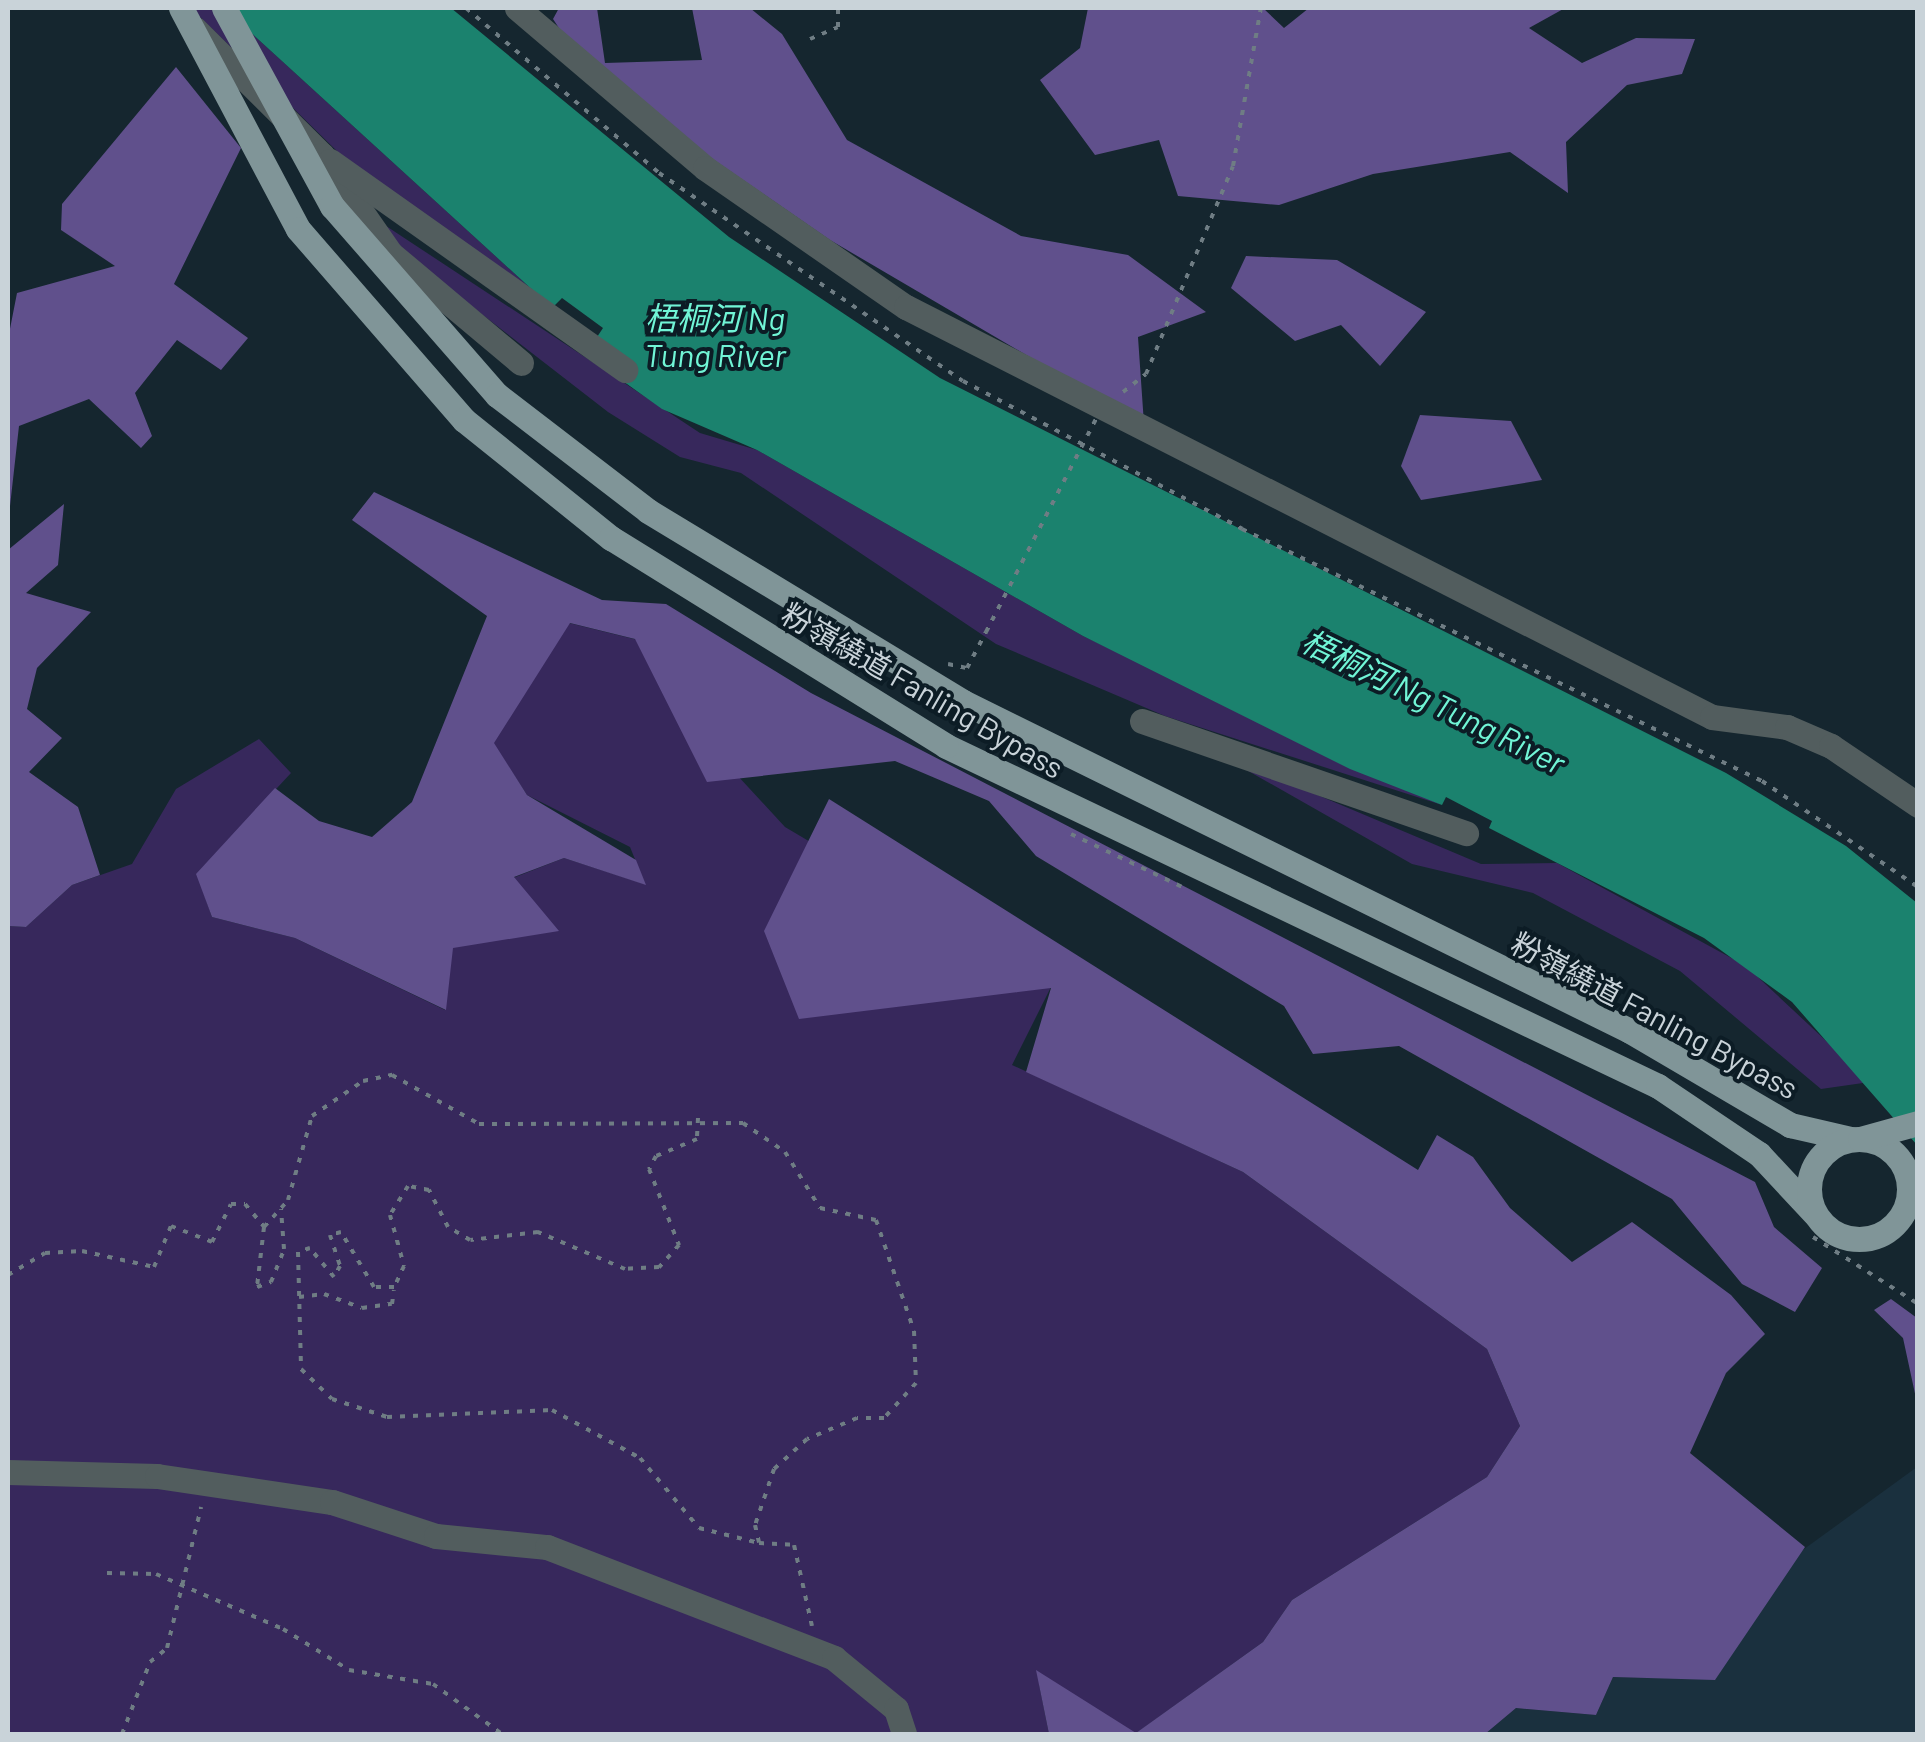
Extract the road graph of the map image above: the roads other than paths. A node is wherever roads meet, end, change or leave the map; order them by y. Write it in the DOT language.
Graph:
graph roads {
  1 [pos="178,8"];
  2 [pos="224,8"];
  3 [pos="517,8"];
  4 [pos="322,156"];
  5 [pos="520,363"];
  6 [pos="625,370"];
  7 [pos="1142,721"];
  8 [pos="1918,806"];
  9 [pos="1466,833"];
  10 [pos="1908,1127"];
  11 [pos="1856,1139"];
  12 [pos="1913,1176"];
  13 [pos="1810,1222"];
  14 [pos="8,1472"];
  15 [pos="904,1734"];
  1 -- 4 [label="lane"];
  1 -- 13 [label="main road, 粉嶺繞道 Fanling Bypass, bridge"];
  2 -- 11 [label="main road, 粉嶺繞道 Fanling Bypass, bridge"];
  3 -- 8 [label="lane"];
  4 -- 5 [label="lane"];
  4 -- 6 [label="lane"];
  7 -- 9 [label="lane"];
  10 -- 11 [label="main road"];
  11 -- 12 [label="main road"];
  11 -- 13 [label="main road"];
  12 -- 13 [label="main road"];
  14 -- 15 [label="lane"];
}
